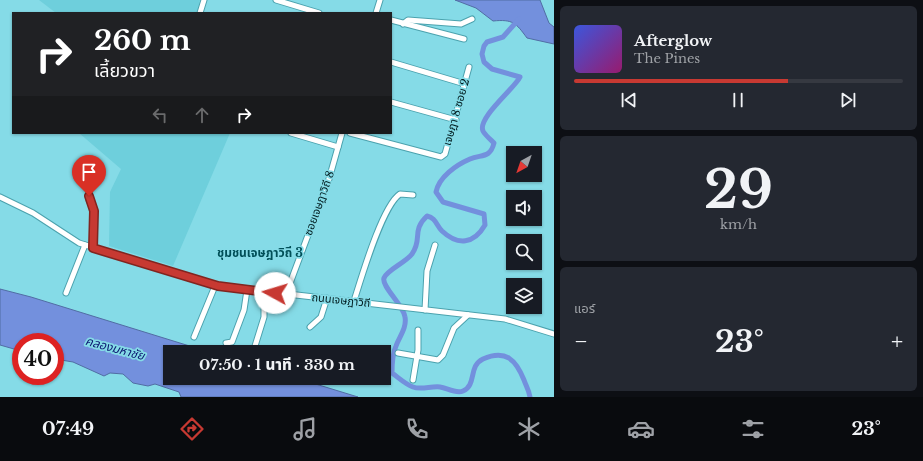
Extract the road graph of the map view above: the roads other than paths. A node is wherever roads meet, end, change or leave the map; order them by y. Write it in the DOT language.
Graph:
graph roads {
  1 [pos="204,0"];
  2 [pos="276,0"];
  3 [pos="380,0"];
  4 [pos="200,12"];
  5 [pos="316,12"];
  6 [pos="376,12"];
  7 [pos="392,20"];
  8 [pos="472,20"];
  9 [pos="428,21"];
  10 [pos="403,24"];
  11 [pos="426,30"];
  12 [pos="464,39"];
  13 [pos="392,62"];
  14 [pos="469,67"];
  15 [pos="465,84"];
  16 [pos="392,102"];
  17 [pos="456,120"];
  18 [pos="294,134"];
  19 [pos="342,134"];
  20 [pos="354,134"];
  21 [pos="338,147"];
  22 [pos="89,189"];
  23 [pos="413,195"];
  24 [pos="0,197"];
  25 [pos="85,245"];
  26 [pos="435,245"];
  27 [pos="93,248"];
  28 [pos="214,286"];
  29 [pos="247,290"];
  30 [pos="264,291"];
  31 [pos="66,293"];
  32 [pos="286,294"];
  33 [pos="327,298"];
  34 [pos="354,301"];
  35 [pos="426,310"];
  36 [pos="468,315"];
  37 [pos="310,327"];
  38 [pos="418,330"];
  39 [pos="554,334"];
  40 [pos="194,337"];
  41 [pos="226,343"];
  42 [pos="256,345"];
  43 [pos="398,353"];
  44 [pos="417,357"];
  45 [pos="413,380"];
  1 -- 4 [label="street"];
  2 -- 5 [label="street"];
  3 -- 6 [label="street"];
  7 -- 10 [label="street"];
  8 -- 9 [label="street"];
  9 -- 10 [label="street"];
  9 -- 11 [label="street"];
  10 -- 11 [label="street"];
  11 -- 12 [label="street"];
  13 -- 15 [label="street"];
  14 -- 15 [label="street, เจษฎา 8 ซอย 2"];
  15 -- 17 [label="street, เจษฎา 8 ซอย 2"];
  16 -- 17 [label="street"];
  17 -- 20 [label="street, เจษฎา 8 ซอย 2"];
  18 -- 21 [label="street"];
  19 -- 21 [label="street, ซอยเจษฎาวิถี 8"];
  21 -- 32 [label="street, ซอยเจษฎาวิถี 8"];
  22 -- 27 [label="street"];
  23 -- 34 [label="street"];
  24 -- 25 [label="street, ถนนเจษฎาวิถี"];
  25 -- 27 [label="street, ถนนเจษฎาวิถี"];
  25 -- 31 [label="street"];
  26 -- 35 [label="street"];
  27 -- 28 [label="street, ถนนเจษฎาวิถี"];
  28 -- 29 [label="street, ถนนเจษฎาวิถี"];
  28 -- 40 [label="street"];
  29 -- 30 [label="street, ถนนเจษฎาวิถี"];
  29 -- 41 [label="street"];
  30 -- 32 [label="street, ถนนเจษฎาวิถี"];
  30 -- 42 [label="street"];
  32 -- 33 [label="street, ถนนเจษฎาวิถี"];
  33 -- 34 [label="street, ถนนเจษฎาวิถี"];
  33 -- 37 [label="street"];
  34 -- 35 [label="street, ถนนเจษฎาวิถี"];
  35 -- 36 [label="street, ถนนเจษฎาวิถี"];
  36 -- 39 [label="street, ถนนเจษฎาวิถี"];
  36 -- 44 [label="street"];
  38 -- 44 [label="street"];
  43 -- 44 [label="street"];
  44 -- 45 [label="street"];
}
